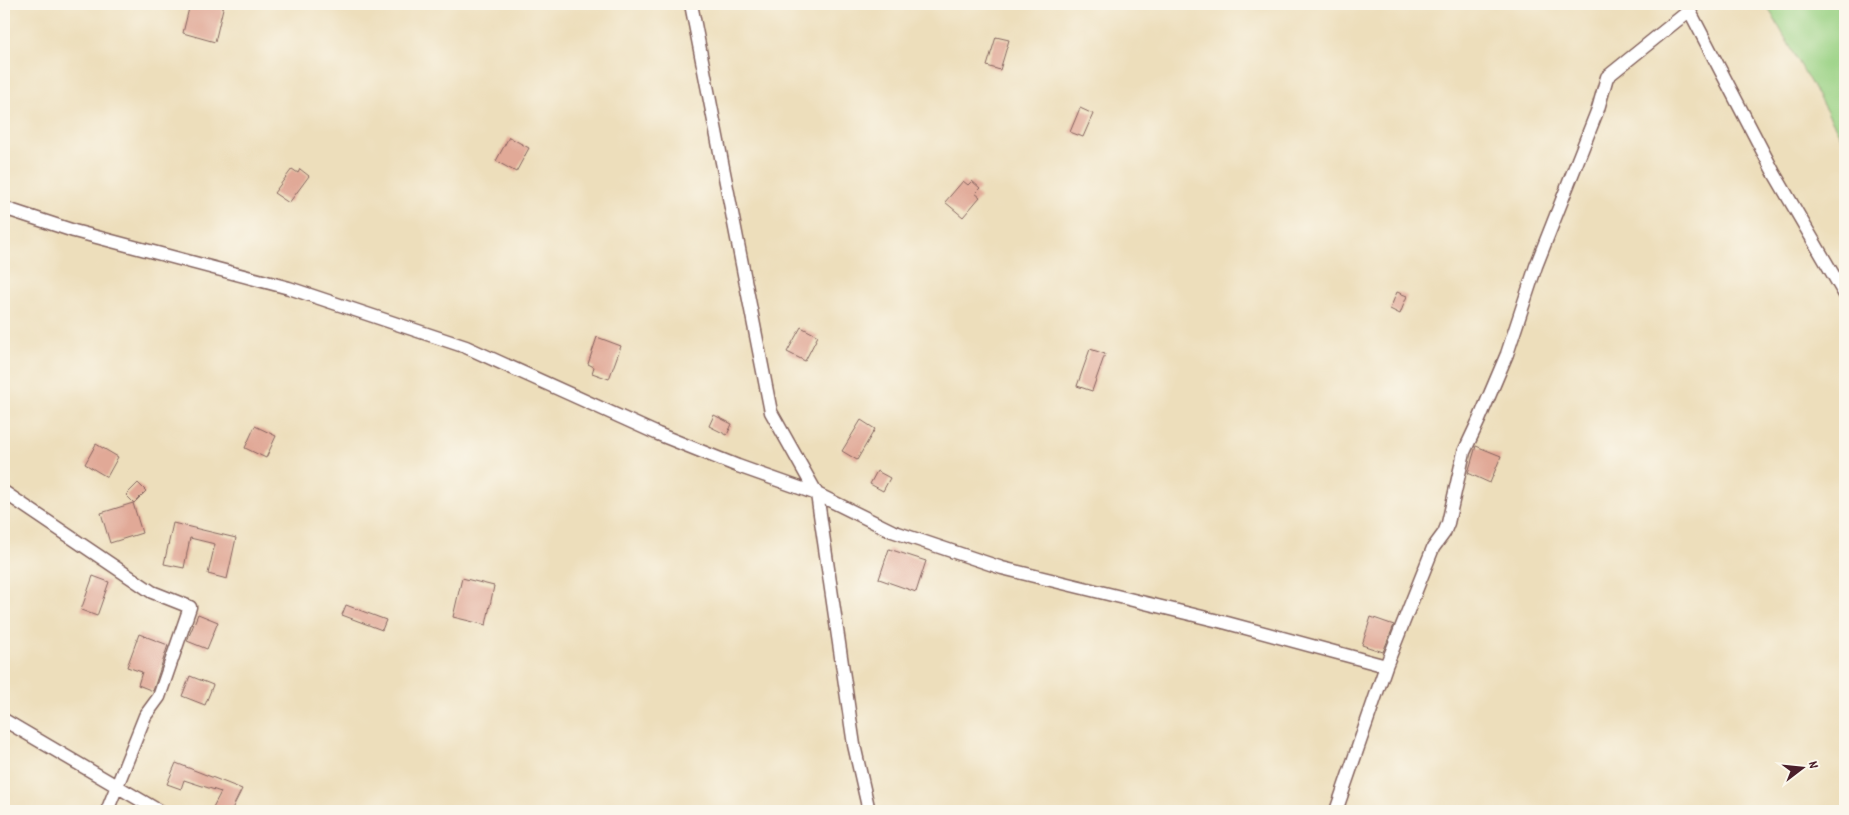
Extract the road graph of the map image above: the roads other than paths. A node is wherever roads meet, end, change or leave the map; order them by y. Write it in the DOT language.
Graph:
graph roads {
  1 [pos="691,4"];
  2 [pos="1688,7"];
  3 [pos="4,208"];
  4 [pos="1845,295"];
  5 [pos="4,492"];
  6 [pos="817,494"];
  7 [pos="1386,666"];
  8 [pos="4,720"];
  9 [pos="118,787"];
  10 [pos="107,811"];
  11 [pos="159,811"];
  12 [pos="869,811"];
  13 [pos="1336,811"];
  1 -- 6 [label="street"];
  2 -- 4 [label="street"];
  2 -- 7 [label="street"];
  3 -- 6 [label="street"];
  5 -- 9 [label="street"];
  6 -- 7 [label="street"];
  6 -- 12 [label="street"];
  7 -- 13 [label="street"];
  8 -- 9 [label="street"];
  9 -- 10 [label="street"];
  9 -- 11 [label="street"];
}
